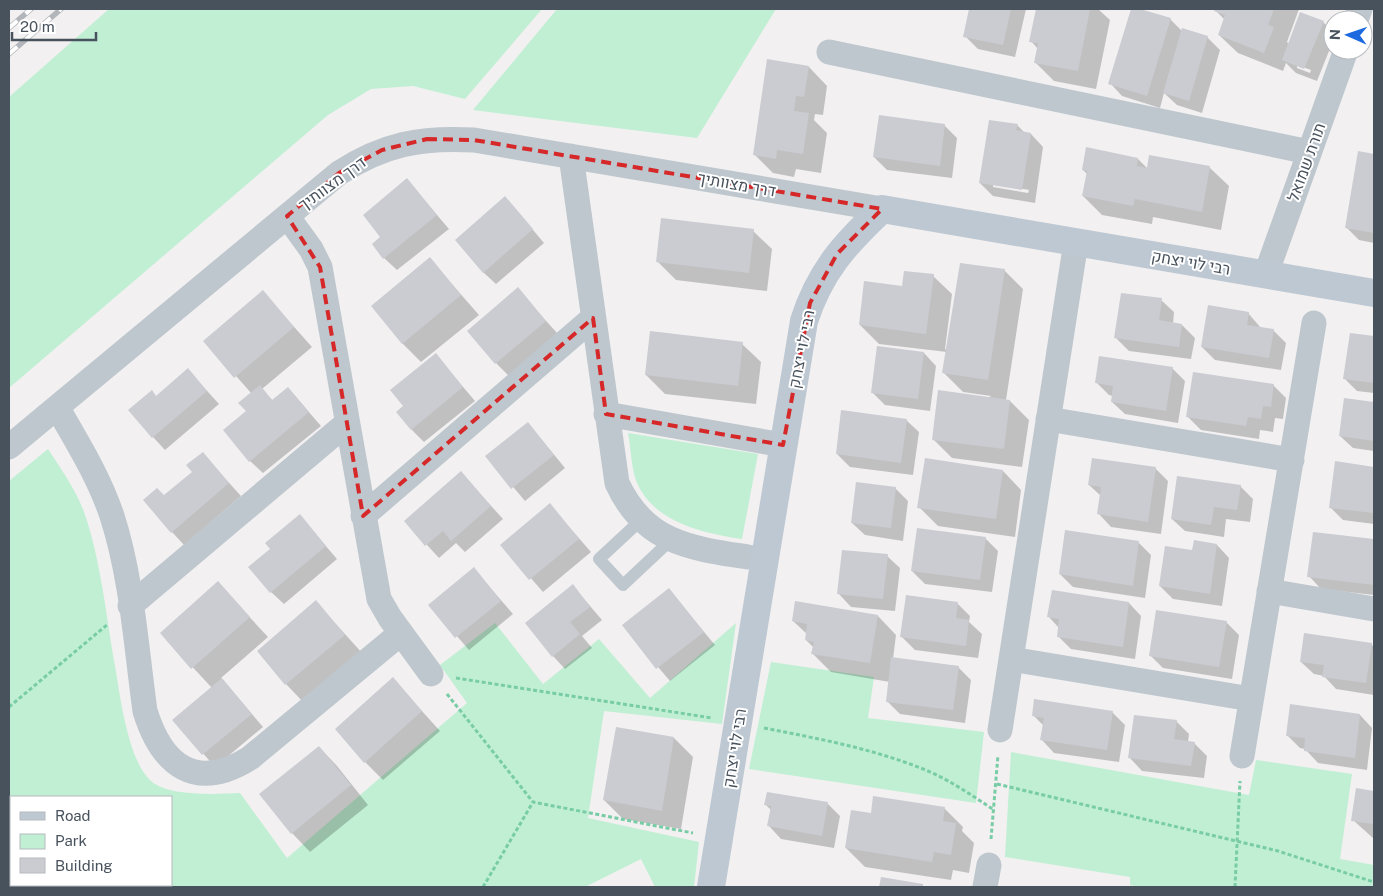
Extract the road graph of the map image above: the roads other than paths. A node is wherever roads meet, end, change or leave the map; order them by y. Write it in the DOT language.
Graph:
graph roads {
  1 [pos="830,52"];
  2 [pos="1342,60"];
  3 [pos="1309,152"];
  4 [pos="571,156"];
  5 [pos="882,209"];
  6 [pos="287,216"];
  7 [pos="1076,242"];
  8 [pos="1266,274"];
  9 [pos="1374,293"];
  10 [pos="593,318"];
  11 [pos="1314,323"];
  12 [pos="57,406"];
  13 [pos="606,414"];
  14 [pos="1048,419"];
  15 [pos="347,423"];
  16 [pos="784,445"];
  17 [pos="9,447"];
  18 [pos="1292,460"];
  19 [pos="363,516"];
  20 [pos="641,520"];
  21 [pos="672,539"];
  22 [pos="748,557"];
  23 [pos="1270,591"];
  24 [pos="130,606"];
  25 [pos="1374,609"];
  26 [pos="401,633"];
  27 [pos="1011,659"];
  28 [pos="431,674"];
  29 [pos="1251,699"];
  30 [pos="1000,730"];
  31 [pos="1242,756"];
  32 [pos="711,887"];
  1 -- 3 [label="street"];
  2 -- 3 [label="street, תורת שמואל"];
  3 -- 8 [label="street, תורת שמואל"];
  4 -- 5 [label="street, דרך מצוותיך"];
  4 -- 6 [label="street, דרך מצוותיך"];
  4 -- 10 [label="street"];
  5 -- 7 [label="street, רבי לוי יצחק"];
  5 -- 16 [label="street, רבי לוי יצחק"];
  6 -- 12 [label="street, דרך מצוותיך"];
  6 -- 15 [label="street"];
  7 -- 8 [label="street, רבי לוי יצחק"];
  7 -- 14 [label="street"];
  8 -- 9 [label="street, רבי לוי יצחק"];
  10 -- 13 [label="street"];
  10 -- 19 [label="street"];
  11 -- 18 [label="street"];
  12 -- 17 [label="street, דרך מצוותיך"];
  12 -- 24 [label="street"];
  13 -- 16 [label="street"];
  13 -- 20 [label="street"];
  14 -- 18 [label="street"];
  14 -- 27 [label="street"];
  15 -- 19 [label="street"];
  15 -- 24 [label="street"];
  16 -- 32 [label="street, רבי לוי יצחק"];
  18 -- 23 [label="street"];
  19 -- 26 [label="street"];
  20 -- 21 [label="street"];
  20 -- 21 [label="lane"];
  21 -- 22 [label="street"];
  23 -- 25 [label="street"];
  23 -- 29 [label="street"];
  24 -- 26 [label="street"];
  26 -- 28 [label="street"];
  27 -- 29 [label="street"];
  27 -- 30 [label="street"];
  29 -- 31 [label="street"];
}
